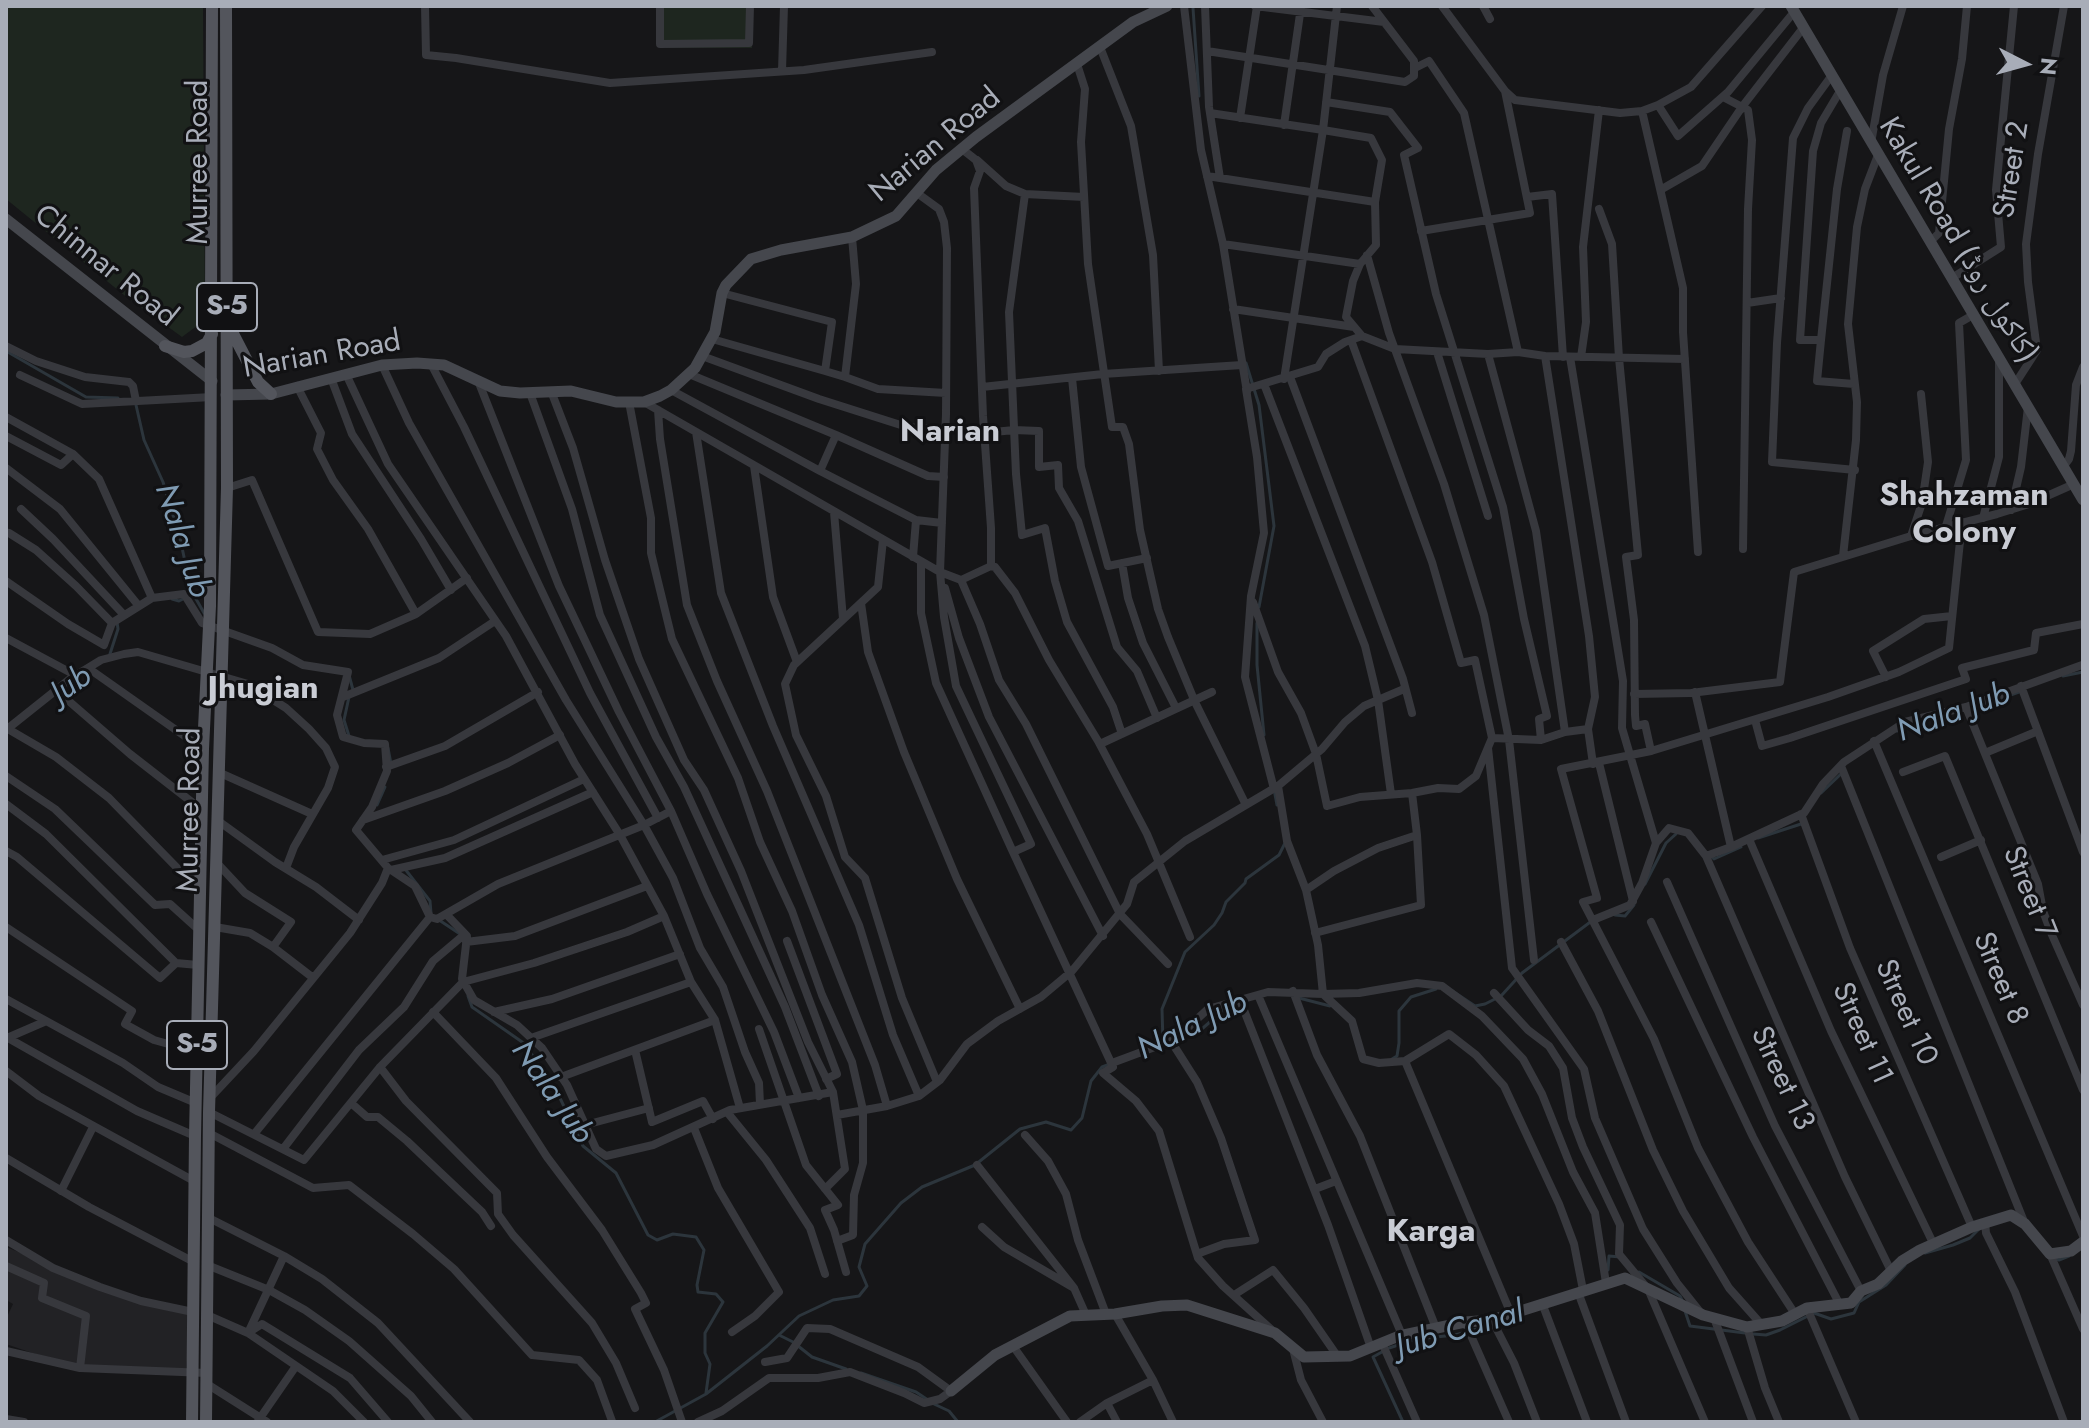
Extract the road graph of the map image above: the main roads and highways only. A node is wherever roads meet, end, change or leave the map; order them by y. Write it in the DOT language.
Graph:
graph roads {
  1 [pos="212,6"];
  2 [pos="226,6"];
  3 [pos="1167,6"];
  4 [pos="1792,9"];
  5 [pos="212,78"];
  6 [pos="226,78"];
  7 [pos="6,219"];
  8 [pos="227,322"];
  9 [pos="212,334"];
  10 [pos="165,346"];
  11 [pos="212,381"];
  12 [pos="271,394"];
  13 [pos="226,395"];
  14 [pos="211,478"];
  15 [pos="227,483"];
  16 [pos="2083,500"];
  17 [pos="214,952"];
  18 [pos="199,958"];
  19 [pos="2083,1239"];
  20 [pos="951,1391"];
  21 [pos="208,1421"];
  22 [pos="192,1422"];
  1 -- 5 [label="main road, Murree Road / S-5"];
  2 -- 6 [label="main road, Murree Road / S-5"];
  3 -- 12 [label="main road, Narian Road"];
  4 -- 16 [label="main road, Kakul Road (کاکول روڈ)"];
  5 -- 6 [label="main road"];
  5 -- 9 [label="main road, Murree Road / S-5"];
  6 -- 8 [label="main road, Murree Road / S-5"];
  7 -- 10 [label="main road, Chinnar Road"];
  8 -- 12 [label="main road"];
  8 -- 13 [label="main road, Murree Road / S-5"];
  9 -- 10 [label="main road"];
  9 -- 11 [label="main road, Murree Road / S-5"];
  10 -- 11 [label="main road, Chinnar Road"];
  11 -- 14 [label="main road, Murree Road / S-5"];
  12 -- 13 [label="main road, Narian Road"];
  13 -- 15 [label="main road, Murree Road / S-5"];
  14 -- 15 [label="main road"];
  14 -- 18 [label="main road, Murree Road / S-5"];
  15 -- 17 [label="main road, Murree Road / S-5"];
  17 -- 18 [label="main road"];
  17 -- 21 [label="main road, Murree Road / S-5"];
  18 -- 22 [label="main road, Murree Road / S-5"];
  19 -- 20 [label="main road"];
}
